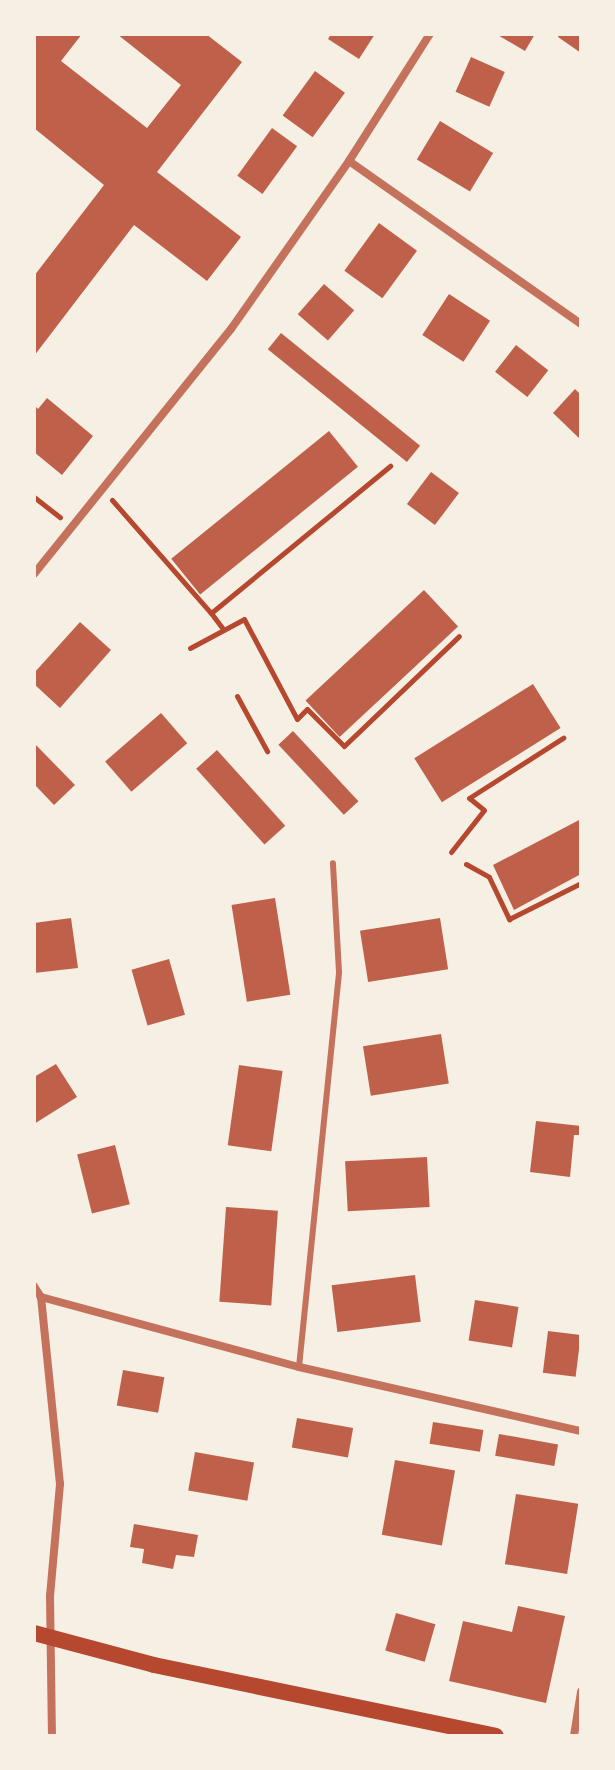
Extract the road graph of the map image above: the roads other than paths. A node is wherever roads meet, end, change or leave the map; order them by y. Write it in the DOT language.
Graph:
graph roads {
  1 [pos="430,34"];
  2 [pos="349,161"];
  3 [pos="581,324"];
  4 [pos="34,574"];
  5 [pos="333,863"];
  6 [pos="34,1286"];
  7 [pos="41,1297"];
  8 [pos="299,1367"];
  9 [pos="581,1431"];
  10 [pos="34,1633"];
  11 [pos="52,1638"];
  12 [pos="581,1692"];
  13 [pos="52,1736"];
  14 [pos="496,1736"];
  15 [pos="574,1736"];
  1 -- 2 [label="street"];
  2 -- 3 [label="street"];
  2 -- 4 [label="street"];
  5 -- 8 [label="lane"];
  6 -- 7 [label="street"];
  7 -- 8 [label="street"];
  7 -- 11 [label="street"];
  8 -- 9 [label="street"];
  10 -- 11 [label="main road"];
  11 -- 13 [label="street"];
  11 -- 14 [label="main road"];
  12 -- 15 [label="street"];
}
